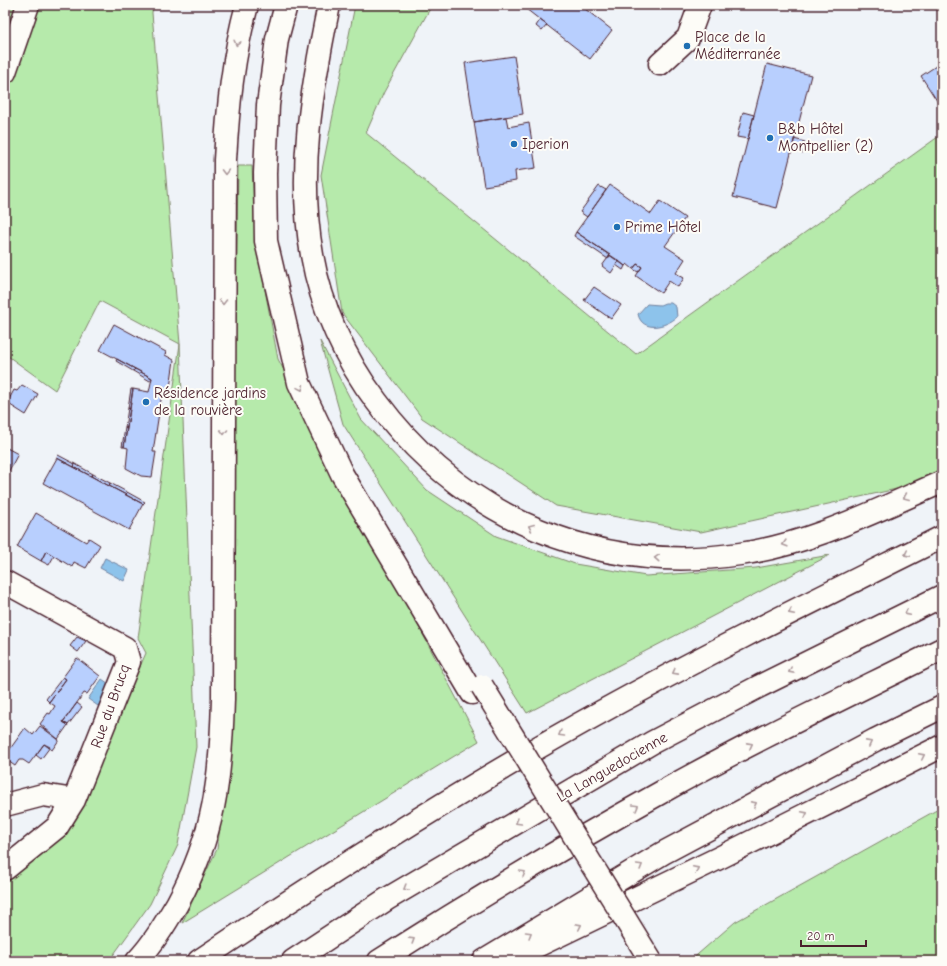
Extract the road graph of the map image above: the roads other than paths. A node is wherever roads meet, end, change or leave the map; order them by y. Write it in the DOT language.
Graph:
graph roads {
  1 [pos="28,5"];
  2 [pos="246,5"];
  3 [pos="286,5"];
  4 [pos="298,5"];
  5 [pos="329,5"];
  6 [pos="700,5"];
  7 [pos="660,64"];
  8 [pos="5,72"];
  9 [pos="942,482"];
  10 [pos="942,537"];
  11 [pos="5,582"];
  12 [pos="942,596"];
  13 [pos="942,649"];
  14 [pos="477,689"];
  15 [pos="942,707"];
  16 [pos="942,746"];
  17 [pos="74,800"];
  18 [pos="5,805"];
  19 [pos="5,869"];
  20 [pos="137,961"];
  21 [pos="199,961"];
  22 [pos="294,961"];
  23 [pos="380,961"];
  24 [pos="484,961"];
  25 [pos="506,961"];
  26 [pos="637,961"];
  27 [pos="651,961"];
  1 -- 8 [label="main road"];
  2 -- 20 [label="main road, one-way"];
  3 -- 14 [label="main road, one-way"];
  4 -- 14 [label="main road"];
  9 -- 5 [label="main road, one-way"];
  6 -- 7 [label="main road"];
  10 -- 21 [label="main road, one-way"];
  11 -- 17 [label="main road, Rue du Brucq"];
  12 -- 22 [label="main road, La Languedocienne, one-way"];
  23 -- 13 [label="main road, one-way"];
  14 -- 26 [label="main road"];
  14 -- 27 [label="main road, bridge"];
  24 -- 15 [label="main road, one-way"];
  25 -- 16 [label="main road, one-way"];
  17 -- 18 [label="main road"];
  17 -- 19 [label="main road, Rue du Brucq"];
}
